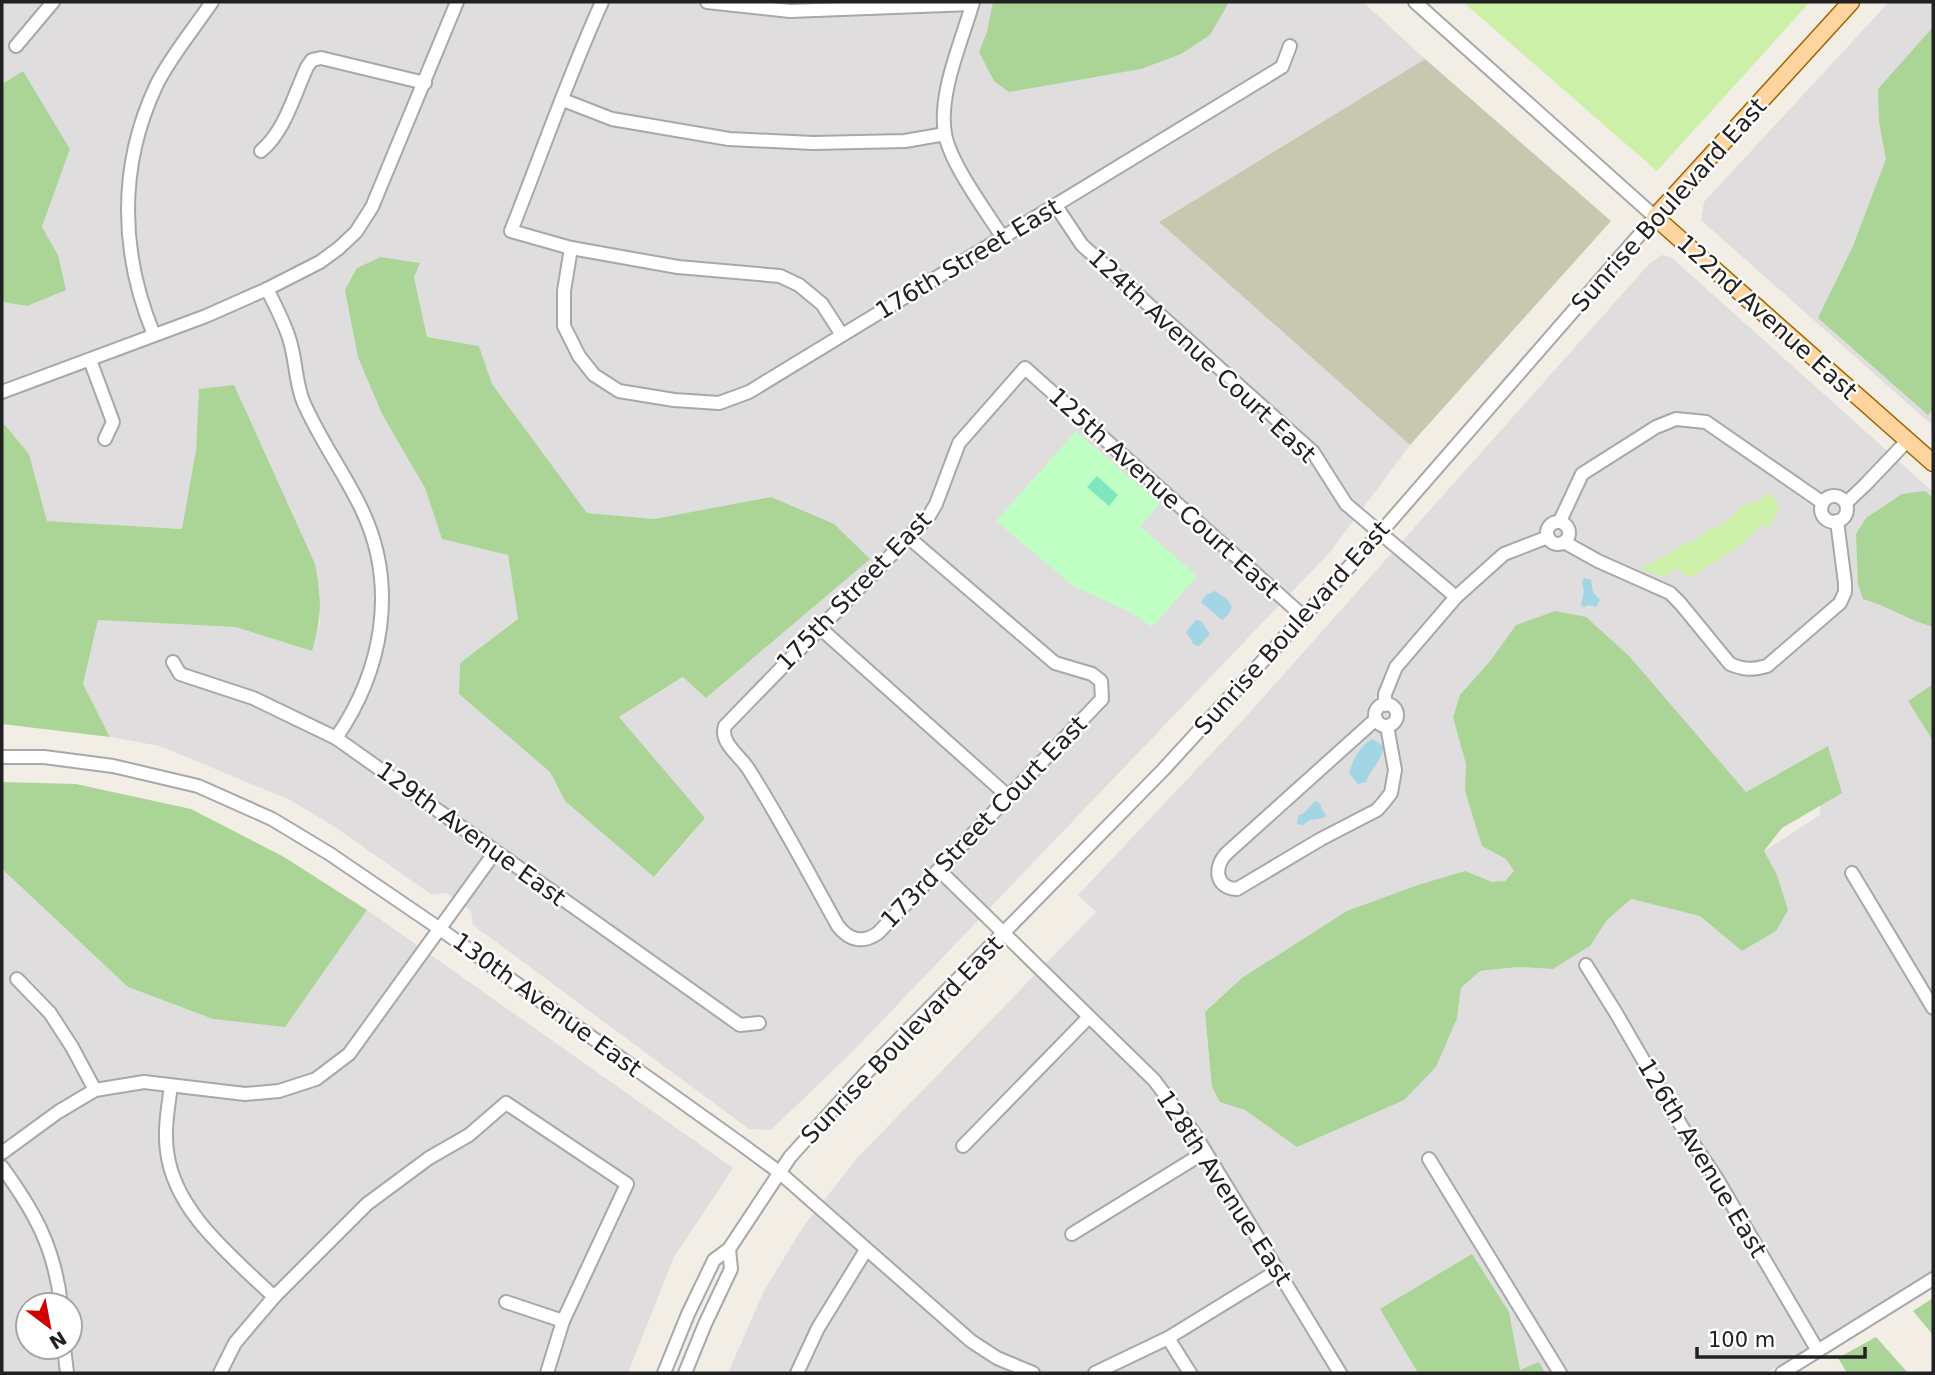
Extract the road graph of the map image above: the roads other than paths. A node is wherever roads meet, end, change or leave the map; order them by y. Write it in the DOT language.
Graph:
graph roads {
  1 [pos="53,2"];
  2 [pos="212,2"];
  3 [pos="457,2"];
  4 [pos="602,2"];
  5 [pos="707,2"];
  6 [pos="1415,2"];
  7 [pos="1851,2"];
  8 [pos="973,3"];
  9 [pos="16,46"];
  10 [pos="1290,46"];
  11 [pos="425,83"];
  12 [pos="562,100"];
  13 [pos="945,134"];
  14 [pos="261,151"];
  15 [pos="1056,205"];
  16 [pos="1655,217"];
  17 [pos="1003,238"];
  18 [pos="571,248"];
  19 [pos="267,289"];
  20 [pos="154,335"];
  21 [pos="842,335"];
  22 [pos="90,360"];
  23 [pos="1025,368"];
  24 [pos="2,393"];
  25 [pos="106,439"];
  26 [pos="1907,441"];
  27 [pos="1933,463"];
  28 [pos="1823,503"];
  29 [pos="1846,503"];
  30 [pos="1560,521"];
  31 [pos="1837,522"];
  32 [pos="1381,532"];
  33 [pos="908,537"];
  34 [pos="1548,537"];
  35 [pos="1564,542"];
  36 [pos="1455,597"];
  37 [pos="1304,617"];
  38 [pos="820,628"];
  39 [pos="173,662"];
  40 [pos="1385,705"];
  41 [pos="1382,722"];
  42 [pos="337,738"];
  43 [pos="2,757"];
  44 [pos="1009,797"];
  45 [pos="495,852"];
  46 [pos="939,870"];
  47 [pos="1852,873"];
  48 [pos="440,929"];
  49 [pos="1003,934"];
  50 [pos="862,940"];
  51 [pos="1586,965"];
  52 [pos="18,979"];
  53 [pos="1933,1008"];
  54 [pos="1088,1018"];
  55 [pos="759,1023"];
  56 [pos="171,1086"];
  57 [pos="95,1090"];
  58 [pos="963,1146"];
  59 [pos="1205,1152"];
  60 [pos="2,1153"];
  61 [pos="1429,1159"];
  62 [pos="2,1167"];
  63 [pos="779,1172"];
  64 [pos="1072,1234"];
  65 [pos="729,1249"];
  66 [pos="866,1250"];
  67 [pos="1278,1271"];
  68 [pos="1933,1279"];
  69 [pos="59,1291"];
  70 [pos="274,1297"];
  71 [pos="506,1301"];
  72 [pos="563,1321"];
  73 [pos="1168,1338"];
  74 [pos="1818,1351"];
  75 [pos="220,1373"];
  76 [pos="547,1373"];
  77 [pos="664,1373"];
  78 [pos="685,1373"];
  79 [pos="797,1373"];
  80 [pos="1033,1373"];
  81 [pos="1095,1373"];
  82 [pos="1190,1373"];
  83 [pos="1340,1373"];
  84 [pos="1560,1373"];
  85 [pos="1782,1373"];
  1 -- 9 [label="street"];
  2 -- 20 [label="street"];
  3 -- 11 [label="street"];
  4 -- 12 [label="street"];
  5 -- 8 [label="street"];
  6 -- 16 [label="street, 122nd Avenue East"];
  7 -- 16 [label="main road, Sunrise Boulevard East"];
  8 -- 13 [label="street"];
  10 -- 15 [label="street, 176th Street East"];
  11 -- 14 [label="street"];
  11 -- 19 [label="street"];
  12 -- 13 [label="street"];
  12 -- 18 [label="street"];
  13 -- 17 [label="street"];
  15 -- 17 [label="street, 176th Street East"];
  15 -- 32 [label="street, 124th Avenue Court East"];
  16 -- 26 [label="main road, 122nd Avenue East"];
  16 -- 32 [label="street, Sunrise Boulevard East"];
  17 -- 21 [label="street, 176th Street East"];
  18 -- 21 [label="street"];
  18 -- 21 [label="street, 176th Street East"];
  19 -- 20 [label="street"];
  19 -- 42 [label="street"];
  20 -- 22 [label="street"];
  22 -- 24 [label="street"];
  22 -- 25 [label="street"];
  23 -- 33 [label="street, 175th Street East"];
  23 -- 37 [label="street, 125th Avenue Court East"];
  26 -- 27 [label="main road, 122nd Avenue East"];
  26 -- 29 [label="street"];
  28 -- 29 [label="street"];
  28 -- 30 [label="street"];
  28 -- 31 [label="street"];
  29 -- 31 [label="street"];
  30 -- 34 [label="street"];
  30 -- 35 [label="street"];
  31 -- 35 [label="street"];
  32 -- 36 [label="street, 124th Avenue Court East"];
  32 -- 37 [label="street, Sunrise Boulevard East"];
  33 -- 38 [label="street, 175th Street East"];
  33 -- 44 [label="street, 173rd Street Court East"];
  34 -- 35 [label="street"];
  34 -- 36 [label="street"];
  36 -- 40 [label="street"];
  37 -- 49 [label="street, Sunrise Boulevard East"];
  38 -- 44 [label="street"];
  38 -- 50 [label="street, 175th Street East"];
  39 -- 42 [label="street, 129th Avenue East"];
  40 -- 41 [label="street"];
  40 -- 41 [label="street"];
  41 -- 41 [label="street"];
  42 -- 45 [label="street, 129th Avenue East"];
  43 -- 48 [label="street, 130th Avenue East"];
  44 -- 46 [label="street, 173rd Street Court East"];
  45 -- 48 [label="street"];
  45 -- 55 [label="street, 129th Avenue East"];
  46 -- 49 [label="street, 128th Avenue East"];
  46 -- 50 [label="street, 173rd Street Court East"];
  47 -- 53 [label="street"];
  48 -- 56 [label="street"];
  48 -- 63 [label="street, 130th Avenue East"];
  49 -- 54 [label="street, 128th Avenue East"];
  49 -- 63 [label="street, Sunrise Boulevard East"];
  51 -- 74 [label="street, 126th Avenue East"];
  52 -- 57 [label="street"];
  54 -- 58 [label="street"];
  54 -- 59 [label="street, 128th Avenue East"];
  56 -- 57 [label="street"];
  56 -- 70 [label="street"];
  57 -- 60 [label="street"];
  59 -- 64 [label="street"];
  59 -- 67 [label="street, 128th Avenue East"];
  61 -- 84 [label="street"];
  62 -- 69 [label="street"];
  63 -- 65 [label="street, Sunrise Boulevard East"];
  63 -- 66 [label="street, 130th Avenue East"];
  65 -- 77 [label="street, Sunrise Boulevard East"];
  65 -- 78 [label="street, Sunrise Boulevard East"];
  66 -- 79 [label="street"];
  66 -- 80 [label="street, 130th Avenue East"];
  67 -- 73 [label="street"];
  67 -- 83 [label="street, 128th Avenue East"];
  68 -- 74 [label="street"];
  70 -- 72 [label="street"];
  70 -- 75 [label="street"];
  71 -- 72 [label="street"];
  72 -- 76 [label="street"];
  73 -- 81 [label="street"];
  73 -- 82 [label="street"];
  74 -- 85 [label="street"];
}
